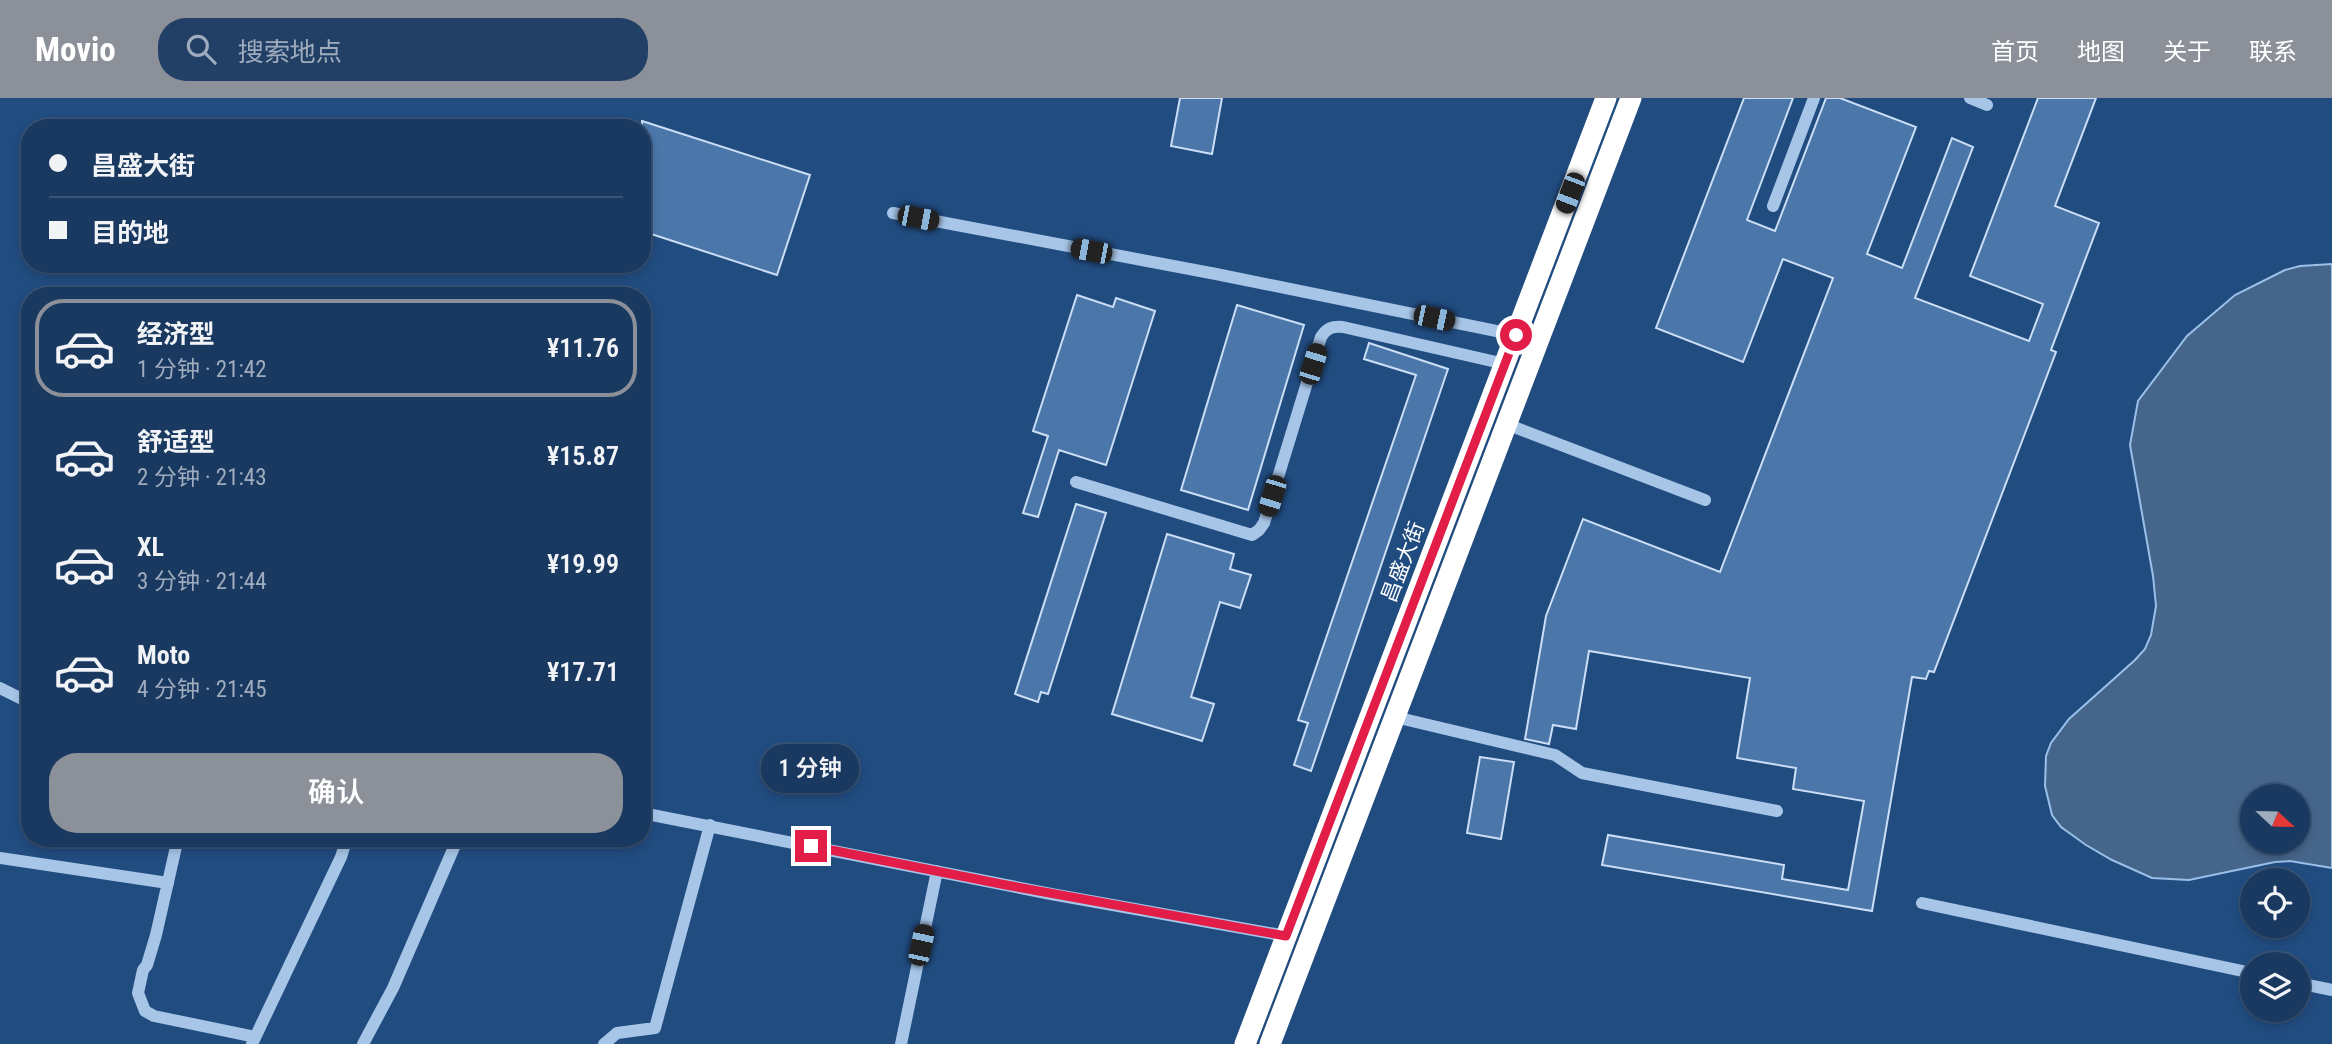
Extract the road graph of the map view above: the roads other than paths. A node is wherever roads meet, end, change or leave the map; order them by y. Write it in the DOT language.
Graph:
graph roads {
  1 [pos="1606,98"];
  2 [pos="1630,98"];
  3 [pos="1814,98"];
  4 [pos="1969,98"];
  5 [pos="1987,105"];
  6 [pos="1773,206"];
  7 [pos="893,213"];
  8 [pos="1516,335"];
  9 [pos="1505,364"];
  10 [pos="1506,424"];
  11 [pos="1076,482"];
  12 [pos="1705,500"];
  13 [pos="0,688"];
  14 [pos="21,698"];
  15 [pos="1395,717"];
  16 [pos="1777,811"];
  17 [pos="651,815"];
  18 [pos="710,825"];
  19 [pos="176,847"];
  20 [pos="344,847"];
  21 [pos="454,847"];
  22 [pos="0,858"];
  23 [pos="937,872"];
  24 [pos="168,883"];
  25 [pos="1922,903"];
  26 [pos="1286,936"];
  27 [pos="2240,970"];
  28 [pos="2310,985"];
  29 [pos="2332,990"];
  30 [pos="253,1040"];
  31 [pos="363,1044"];
  32 [pos="604,1044"];
  33 [pos="901,1044"];
  34 [pos="1245,1044"];
  35 [pos="1270,1044"];
  1 -- 8 [label="highway, 昌盛大街"];
  2 -- 10 [label="highway"];
  3 -- 6 [label="street"];
  4 -- 5 [label="street"];
  7 -- 8 [label="street"];
  8 -- 9 [label="highway, 昌盛大街"];
  9 -- 11 [label="street"];
  9 -- 26 [label="highway, 昌盛大街"];
  10 -- 12 [label="street"];
  10 -- 15 [label="highway"];
  13 -- 14 [label="street"];
  15 -- 16 [label="street"];
  15 -- 35 [label="highway"];
  17 -- 18 [label="street"];
  18 -- 23 [label="street"];
  18 -- 32 [label="street"];
  19 -- 24 [label="street"];
  20 -- 30 [label="street"];
  21 -- 31 [label="street"];
  22 -- 24 [label="street"];
  23 -- 26 [label="street"];
  23 -- 33 [label="street"];
  24 -- 30 [label="street"];
  25 -- 27 [label="street"];
  26 -- 34 [label="highway, 昌盛大街"];
  28 -- 29 [label="street"];
}
